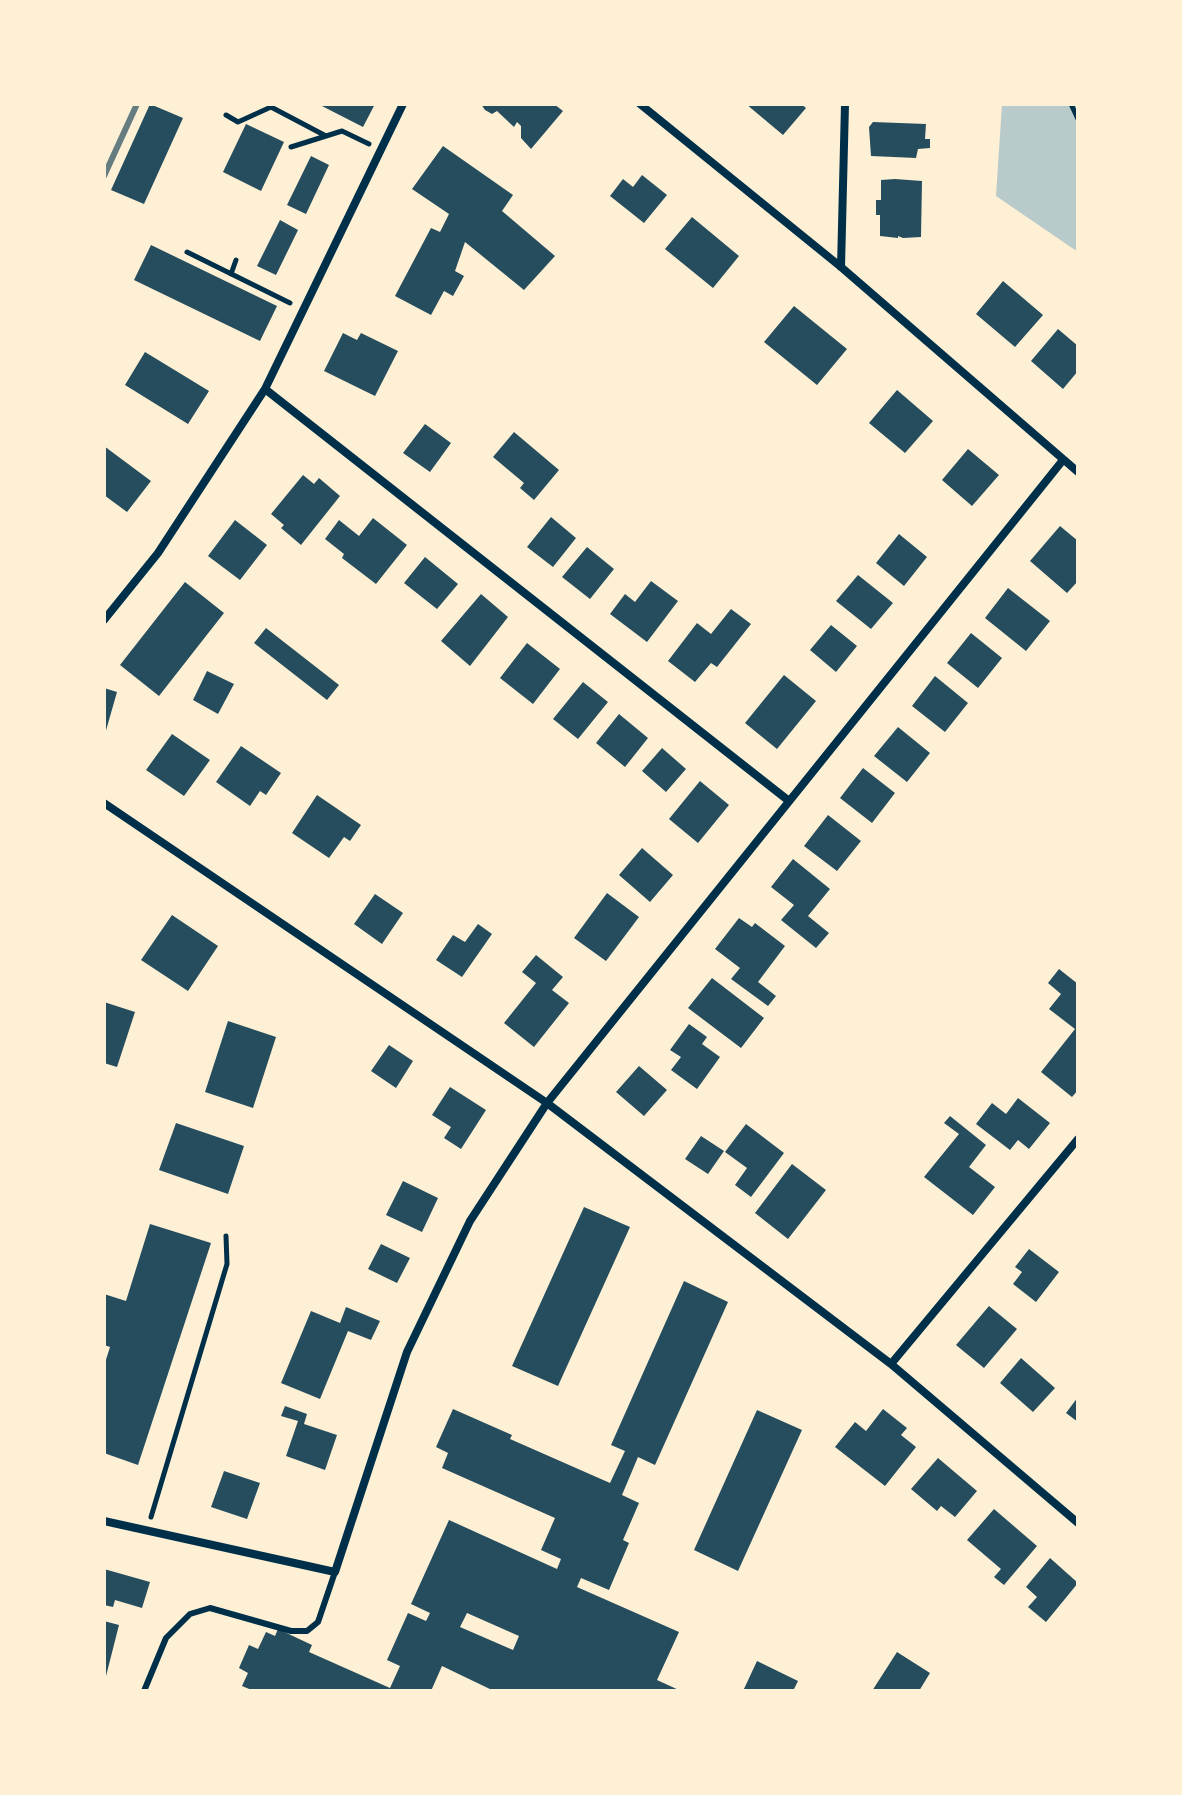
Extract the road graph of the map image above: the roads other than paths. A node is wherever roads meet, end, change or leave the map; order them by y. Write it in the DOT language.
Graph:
graph roads {
  1 [pos="403,104"];
  2 [pos="640,104"];
  3 [pos="845,104"];
  4 [pos="841,267"];
  5 [pos="265,389"];
  6 [pos="1063,460"];
  7 [pos="1078,472"];
  8 [pos="104,620"];
  9 [pos="789,801"];
  10 [pos="104,803"];
  11 [pos="547,1103"];
  12 [pos="1078,1139"];
  13 [pos="891,1364"];
  14 [pos="104,1521"];
  15 [pos="1078,1523"];
  16 [pos="335,1572"];
  17 [pos="144,1691"];
  1 -- 5 [label="street"];
  2 -- 4 [label="street"];
  3 -- 4 [label="street"];
  4 -- 6 [label="street"];
  5 -- 8 [label="street"];
  5 -- 9 [label="street"];
  6 -- 7 [label="street"];
  6 -- 9 [label="street"];
  9 -- 11 [label="street"];
  10 -- 11 [label="street"];
  11 -- 13 [label="street"];
  11 -- 16 [label="street"];
  12 -- 13 [label="street"];
  13 -- 15 [label="street"];
  14 -- 16 [label="street"];
  16 -- 17 [label="lane"];
}
